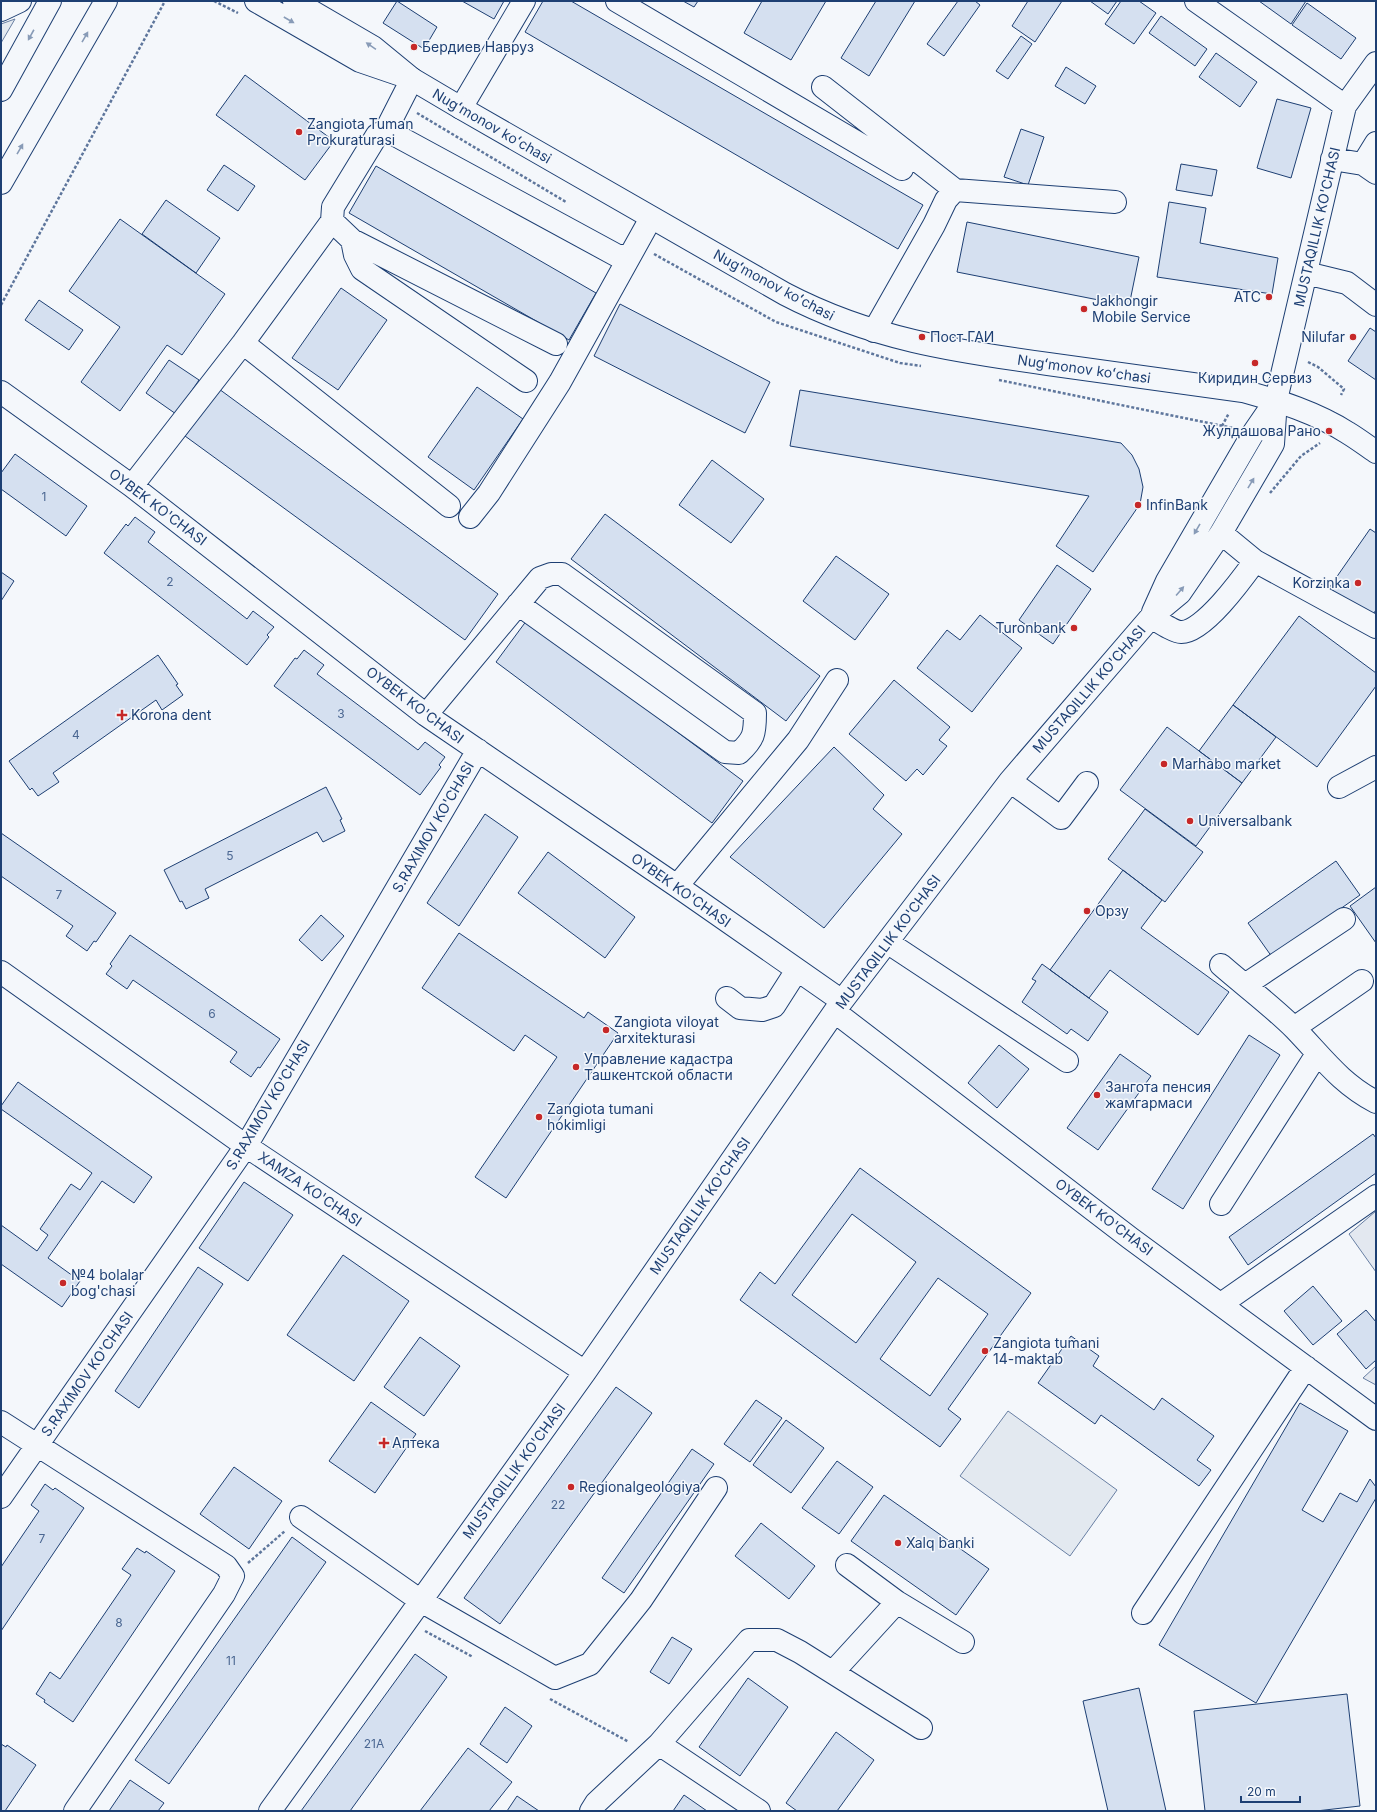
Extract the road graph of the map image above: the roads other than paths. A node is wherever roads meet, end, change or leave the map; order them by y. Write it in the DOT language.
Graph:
graph roads {
  1 [pos="20,1"];
  2 [pos="50,1"];
  3 [pos="106,1"];
  4 [pos="256,1"];
  5 [pos="294,1"];
  6 [pos="524,1"];
  7 [pos="617,1"];
  8 [pos="1196,1"];
  9 [pos="1,10"];
  10 [pos="1376,63"];
  11 [pos="412,79"];
  12 [pos="823,87"];
  13 [pos="1,90"];
  14 [pos="1345,106"];
  15 [pos="461,108"];
  16 [pos="386,130"];
  17 [pos="1376,143"];
  18 [pos="1332,159"];
  19 [pos="1370,168"];
  20 [pos="902,169"];
  21 [pos="1,183"];
  22 [pos="955,190"];
  23 [pos="1114,202"];
  24 [pos="651,218"];
  25 [pos="332,221"];
  26 [pos="352,240"];
  27 [pos="630,257"];
  28 [pos="1306,273"];
  29 [pos="1376,305"];
  30 [pos="874,331"];
  31 [pos="243,343"];
  32 [pos="556,344"];
  33 [pos="526,381"];
  34 [pos="1,392"];
  35 [pos="1276,400"];
  36 [pos="1376,452"];
  37 [pos="132,486"];
  38 [pos="449,506"];
  39 [pos="470,517"];
  40 [pos="1221,533"];
  41 [pos="1255,561"];
  42 [pos="518,604"];
  43 [pos="1151,617"];
  44 [pos="1376,627"];
  45 [pos="837,680"];
  46 [pos="426,715"];
  47 [pos="478,750"];
  48 [pos="1376,767"];
  49 [pos="1010,781"];
  50 [pos="1087,783"];
  51 [pos="1339,787"];
  52 [pos="678,886"];
  53 [pos="1344,919"];
  54 [pos="887,942"];
  55 [pos="1221,965"];
  56 [pos="797,970"];
  57 [pos="1,972"];
  58 [pos="1362,981"];
  59 [pos="1245,985"];
  60 [pos="727,998"];
  61 [pos="838,1007"];
  62 [pos="1294,1028"];
  63 [pos="1317,1054"];
  64 [pos="1067,1061"];
  65 [pos="1376,1102"];
  66 [pos="246,1146"];
  67 [pos="1376,1196"];
  68 [pos="1221,1204"];
  69 [pos="1221,1304"];
  70 [pos="1306,1367"];
  71 [pos="585,1372"];
  72 [pos="1376,1419"];
  73 [pos="1,1422"];
  74 [pos="36,1446"];
  75 [pos="716,1488"];
  76 [pos="1,1497"];
  77 [pos="301,1517"];
  78 [pos="847,1565"];
  79 [pos="421,1601"];
  80 [pos="897,1602"];
  81 [pos="1143,1612"];
  82 [pos="963,1642"];
  83 [pos="833,1672"];
  84 [pos="921,1728"];
  85 [pos="659,1744"];
  86 [pos="75,1811"];
  87 [pos="270,1811"];
  88 [pos="591,1811"];
  89 [pos="759,1811"];
  1 -- 9 [label="main road"];
  2 -- 13 [label="main road, one-way"];
  21 -- 3 [label="main road, one-way"];
  4 -- 11 [label="main road, Nugʻmonov koʻchasi, one-way"];
  11 -- 5 [label="main road, Nugʻmonov koʻchasi, one-way"];
  6 -- 15 [label="main road"];
  7 -- 20 [label="main road"];
  8 -- 14 [label="main road"];
  10 -- 14 [label="main road, MUSTAQILLIK KO'CHASI"];
  11 -- 15 [label="main road, Nugʻmonov koʻchasi"];
  11 -- 16 [label="main road"];
  12 -- 22 [label="main road"];
  14 -- 18 [label="main road, MUSTAQILLIK KO'CHASI"];
  15 -- 24 [label="main road, Nugʻmonov koʻchasi"];
  16 -- 25 [label="main road"];
  16 -- 27 [label="main road"];
  17 -- 19 [label="main road"];
  18 -- 19 [label="main road"];
  18 -- 28 [label="main road, MUSTAQILLIK KO'CHASI"];
  22 -- 23 [label="main road"];
  22 -- 30 [label="main road"];
  24 -- 27 [label="main road"];
  24 -- 30 [label="main road, Nugʻmonov koʻchasi"];
  25 -- 26 [label="main road"];
  25 -- 31 [label="main road"];
  26 -- 32 [label="main road"];
  26 -- 33 [label="main road"];
  27 -- 39 [label="main road"];
  28 -- 29 [label="main road"];
  28 -- 35 [label="main road, MUSTAQILLIK KO'CHASI"];
  30 -- 35 [label="main road, Nugʻmonov koʻchasi"];
  31 -- 37 [label="main road"];
  31 -- 38 [label="main road"];
  34 -- 37 [label="main road, OYBEK KO'CHASI"];
  35 -- 36 [label="main road, Nugʻmonov koʻchasi"];
  40 -- 35 [label="main road, MUSTAQILLIK KO'CHASI, one-way"];
  35 -- 43 [label="main road, MUSTAQILLIK KO'CHASI, one-way"];
  37 -- 46 [label="main road, OYBEK KO'CHASI"];
  40 -- 41 [label="main road"];
  43 -- 40 [label="main road, MUSTAQILLIK KO'CHASI, one-way"];
  41 -- 43 [label="main road"];
  41 -- 44 [label="main road"];
  42 -- 42 [label="main road"];
  42 -- 46 [label="main road"];
  43 -- 49 [label="main road, MUSTAQILLIK KO'CHASI"];
  45 -- 52 [label="main road"];
  46 -- 47 [label="main road, OYBEK KO'CHASI"];
  47 -- 52 [label="main road, OYBEK KO'CHASI"];
  47 -- 66 [label="main road, S.RAXIMOV KO'CHASI"];
  48 -- 51 [label="main road"];
  49 -- 50 [label="main road"];
  49 -- 54 [label="main road, MUSTAQILLIK KO'CHASI"];
  52 -- 56 [label="main road, OYBEK KO'CHASI"];
  53 -- 59 [label="main road"];
  54 -- 61 [label="main road, MUSTAQILLIK KO'CHASI"];
  54 -- 64 [label="main road"];
  55 -- 59 [label="main road"];
  56 -- 60 [label="main road"];
  56 -- 61 [label="main road, OYBEK KO'CHASI"];
  57 -- 66 [label="main road, XAMZA KO'CHASI"];
  58 -- 62 [label="main road"];
  59 -- 62 [label="main road"];
  61 -- 69 [label="main road, OYBEK KO'CHASI"];
  61 -- 71 [label="main road, MUSTAQILLIK KO'CHASI"];
  62 -- 63 [label="main road"];
  63 -- 65 [label="main road"];
  63 -- 68 [label="main road"];
  66 -- 71 [label="main road, XAMZA KO'CHASI"];
  66 -- 74 [label="main road, S.RAXIMOV KO'CHASI"];
  67 -- 69 [label="main road"];
  69 -- 70 [label="main road, OYBEK KO'CHASI"];
  70 -- 72 [label="main road, OYBEK KO'CHASI"];
  70 -- 81 [label="main road"];
  71 -- 79 [label="main road, MUSTAQILLIK KO'CHASI"];
  73 -- 74 [label="main road"];
  74 -- 76 [label="main road, S.RAXIMOV KO'CHASI"];
  74 -- 86 [label="main road"];
  75 -- 79 [label="main road"];
  77 -- 79 [label="main road"];
  78 -- 80 [label="main road"];
  79 -- 87 [label="main road, MUSTAQILLIK KO'CHASI"];
  80 -- 82 [label="main road"];
  80 -- 83 [label="main road"];
  83 -- 84 [label="main road"];
  83 -- 85 [label="main road"];
  85 -- 88 [label="main road"];
  85 -- 89 [label="main road"];
}
